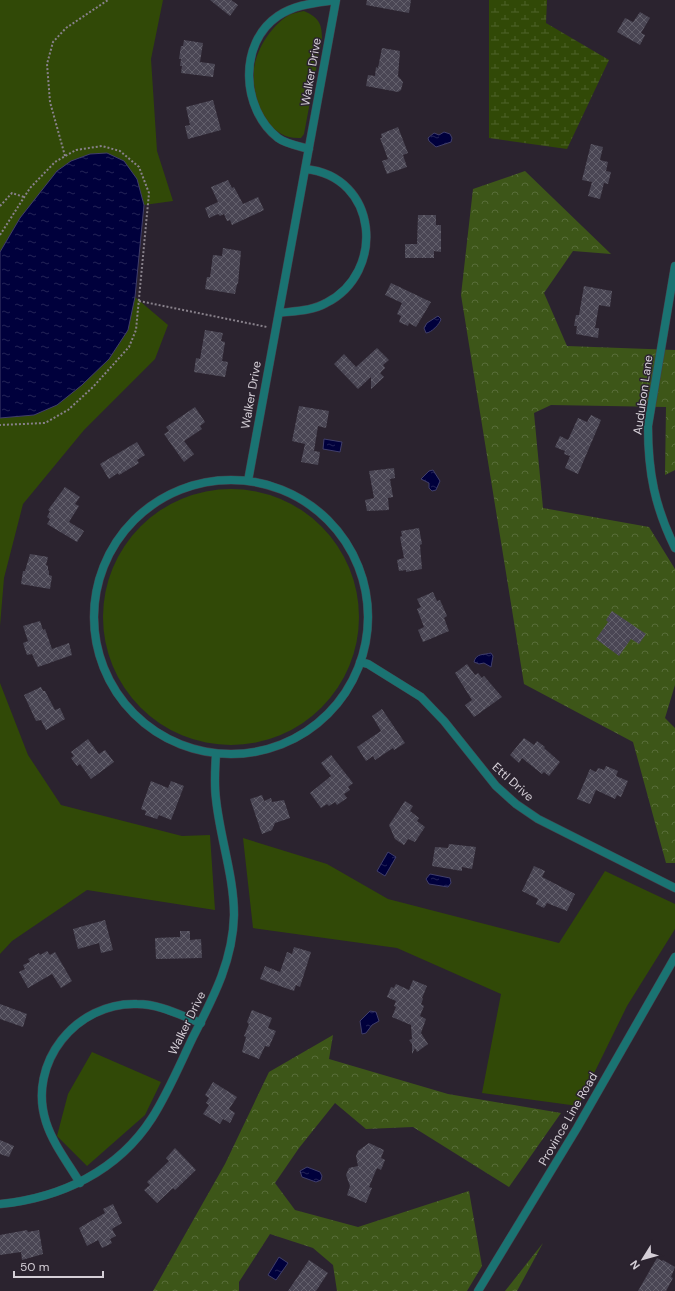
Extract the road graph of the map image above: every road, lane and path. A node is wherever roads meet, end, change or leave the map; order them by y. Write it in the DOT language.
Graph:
graph roads {
  1 [pos="108,0"];
  2 [pos="336,0"];
  3 [pos="309,148"];
  4 [pos="65,156"];
  5 [pos="305,169"];
  6 [pos="24,197"];
  7 [pos="0,206"];
  8 [pos="0,235"];
  9 [pos="675,266"];
  10 [pos="139,301"];
  11 [pos="279,313"];
  12 [pos="276,328"];
  13 [pos="0,425"];
  14 [pos="248,480"];
  15 [pos="675,548"];
  16 [pos="360,662"];
  17 [pos="216,754"];
  18 [pos="675,888"];
  19 [pos="675,957"];
  20 [pos="200,1023"];
  21 [pos="80,1183"];
  22 [pos="0,1204"];
  23 [pos="478,1291"];
  1 -- 4 [label="path"];
  2 -- 3 [label="street, Walker Drive"];
  2 -- 3 [label="street, Walker Drive"];
  3 -- 5 [label="street, Walker Drive"];
  4 -- 6 [label="path"];
  4 -- 10 [label="path"];
  5 -- 11 [label="street, Walker Drive"];
  5 -- 11 [label="street"];
  6 -- 7 [label="path"];
  6 -- 8 [label="path"];
  9 -- 15 [label="street, Audubon Lane"];
  10 -- 12 [label="path"];
  10 -- 13 [label="path"];
  11 -- 12 [label="street, Walker Drive"];
  12 -- 14 [label="street, Walker Drive"];
  14 -- 16 [label="street"];
  14 -- 17 [label="street"];
  16 -- 17 [label="street"];
  16 -- 18 [label="street, Ettl Drive"];
  17 -- 20 [label="street, Walker Drive"];
  19 -- 23 [label="street, Province Line Road"];
  20 -- 21 [label="street, Walker Drive"];
  20 -- 21 [label="street"];
  21 -- 22 [label="street, Walker Drive"];
}
